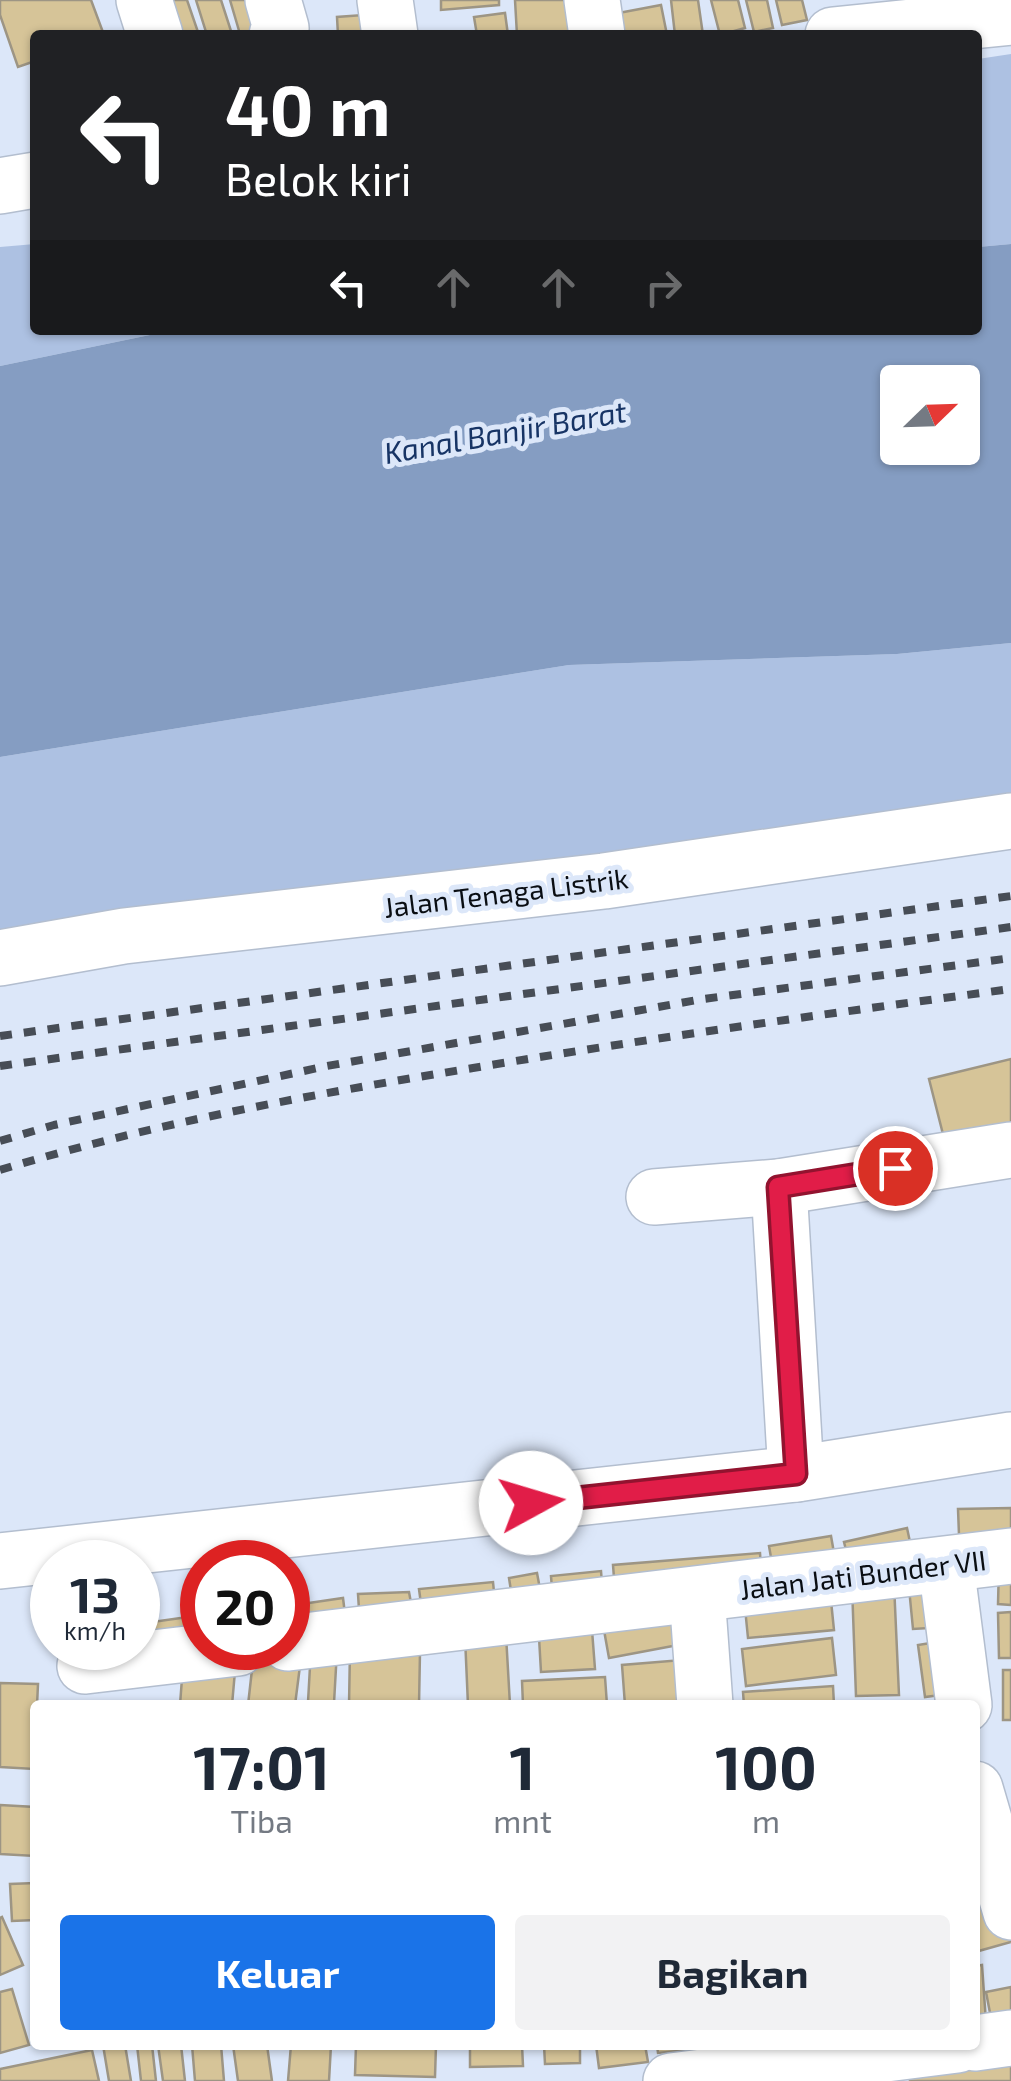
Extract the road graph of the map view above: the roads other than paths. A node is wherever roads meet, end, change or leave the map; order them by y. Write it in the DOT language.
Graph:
graph roads {
  1 [pos="144,0"];
  2 [pos="274,0"];
  3 [pos="385,0"];
  4 [pos="592,0"];
  5 [pos="1011,17"];
  6 [pos="153,30"];
  7 [pos="280,30"];
  8 [pos="389,30"];
  9 [pos="597,30"];
  10 [pos="882,30"];
  11 [pos="30,181"];
  12 [pos="0,186"];
  13 [pos="1011,822"];
  14 [pos="0,958"];
  15 [pos="1011,1150"];
  16 [pos="778,1187"];
  17 [pos="654,1197"];
  18 [pos="1011,1440"];
  19 [pos="796,1474"];
  20 [pos="1011,1556"];
  21 [pos="0,1561"];
  22 [pos="946,1565"];
  23 [pos="716,1592"];
  24 [pos="310,1640"];
  25 [pos="706,1700"];
  26 [pos="963,1700"];
  27 [pos="980,1806"];
  28 [pos="1011,1912"];
  29 [pos="1011,2038"];
  30 [pos="980,2042"];
  31 [pos="929,2050"];
  32 [pos="876,2059"];
  33 [pos="736,2066"];
  34 [pos="670,2081"];
  1 -- 6 [label="street"];
  2 -- 7 [label="street"];
  3 -- 8 [label="street"];
  4 -- 9 [label="street"];
  5 -- 10 [label="street"];
  11 -- 12 [label="street"];
  13 -- 14 [label="street, Jalan Tenaga Listrik"];
  15 -- 16 [label="street"];
  16 -- 17 [label="street"];
  16 -- 19 [label="street"];
  18 -- 19 [label="street"];
  19 -- 21 [label="street"];
  20 -- 22 [label="street, Jalan Jati Bunder VII"];
  22 -- 23 [label="street, Jalan Jati Bunder VII"];
  22 -- 26 [label="street"];
  23 -- 24 [label="street, Jalan Jati Bunder VII"];
  23 -- 25 [label="street"];
  27 -- 28 [label="street"];
  29 -- 30 [label="street"];
  31 -- 32 [label="street"];
  32 -- 33 [label="street"];
  33 -- 34 [label="street"];
}
